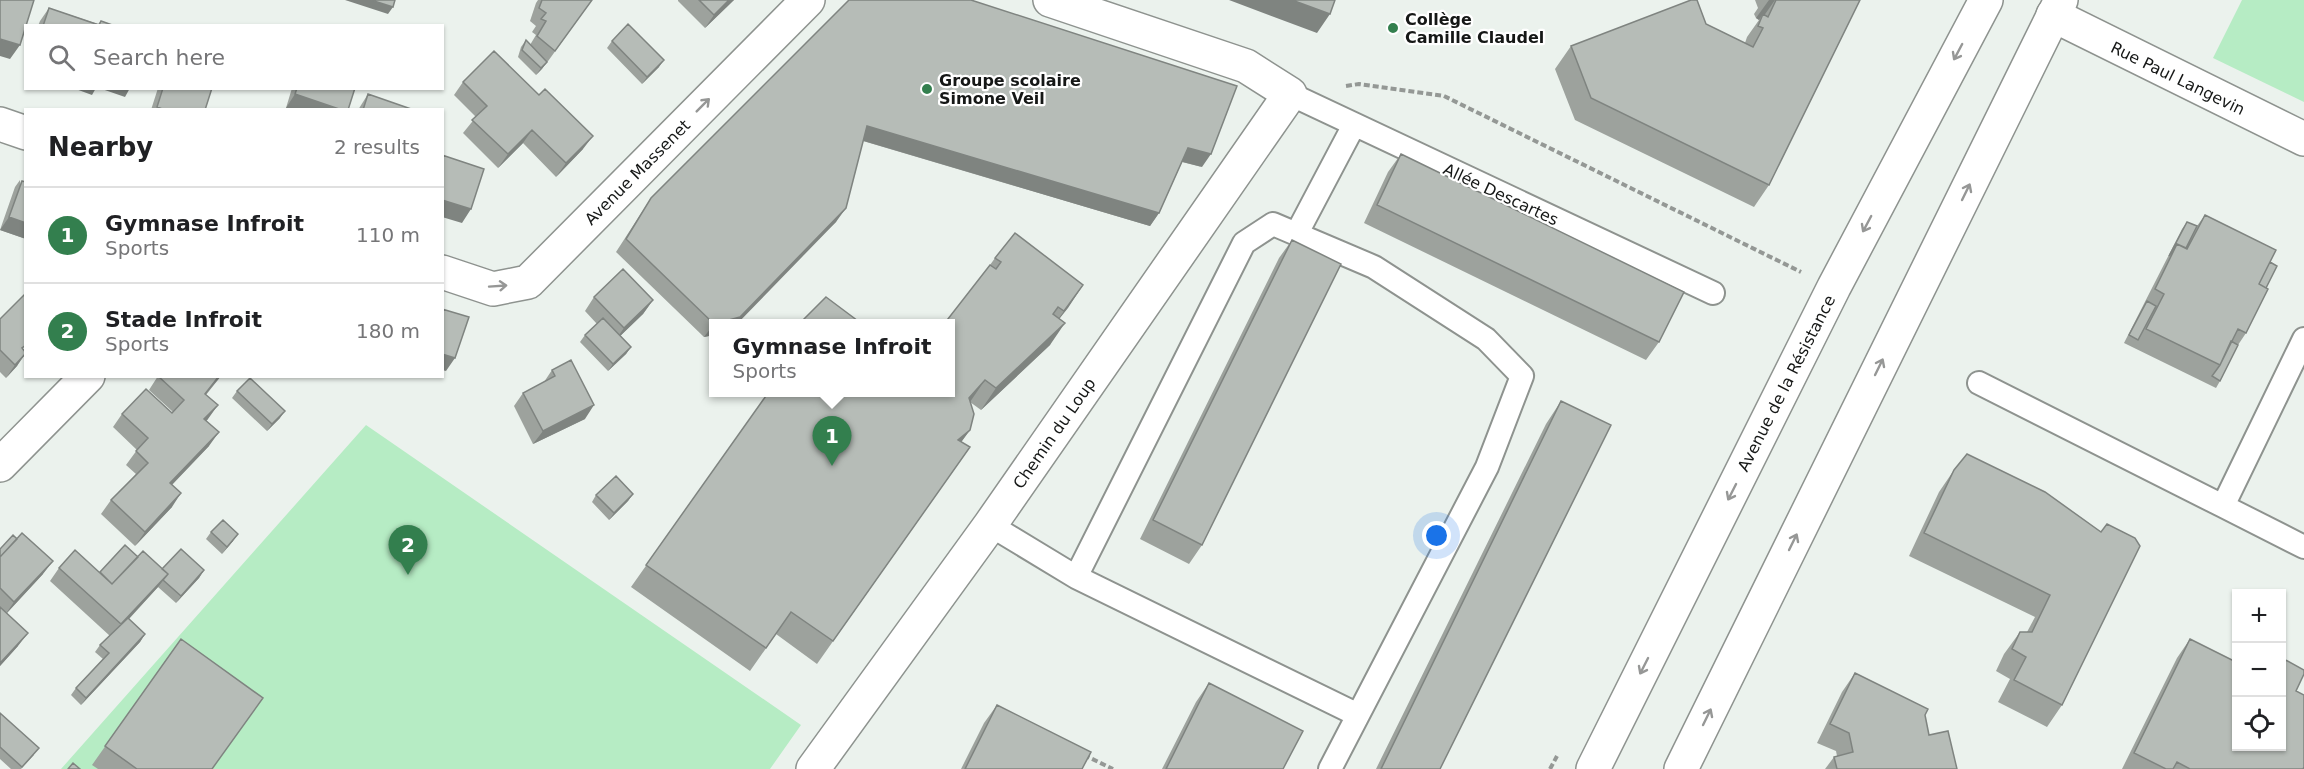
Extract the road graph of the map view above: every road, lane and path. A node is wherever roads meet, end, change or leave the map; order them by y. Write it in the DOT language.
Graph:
graph roads {
  1 [pos="808,0"];
  2 [pos="1050,0"];
  3 [pos="1986,0"];
  4 [pos="2057,8"];
  5 [pos="1290,94"];
  6 [pos="0,124"];
  7 [pos="1354,125"];
  8 [pos="24,132"];
  9 [pos="2304,139"];
  10 [pos="1297,233"];
  11 [pos="444,273"];
  12 [pos="1834,286"];
  13 [pos="1713,293"];
  14 [pos="2304,339"];
  15 [pos="86,378"];
  16 [pos="1979,383"];
  17 [pos="0,465"];
  18 [pos="2223,506"];
  19 [pos="990,525"];
  20 [pos="2304,547"];
  21 [pos="1076,577"];
  22 [pos="1358,715"];
  23 [pos="1083,755"];
  24 [pos="813,769"];
  25 [pos="1113,769"];
  26 [pos="1330,769"];
  27 [pos="1593,769"];
  28 [pos="1681,769"];
  11 -- 1 [label="street, Avenue Massenet, one-way"];
  2 -- 5 [label="street"];
  3 -- 12 [label="street, Avenue de la Résistance, one-way"];
  4 -- 9 [label="street, Rue Paul Langevin"];
  28 -- 4 [label="street, one-way"];
  5 -- 7 [label="lane, Allée Descartes"];
  5 -- 12 [label="path"];
  5 -- 19 [label="street, Chemin du Loup"];
  6 -- 8 [label="street"];
  7 -- 10 [label="lane"];
  7 -- 13 [label="lane, Allée Descartes"];
  10 -- 21 [label="lane"];
  10 -- 22 [label="lane"];
  12 -- 27 [label="street, Avenue de la Résistance, one-way"];
  14 -- 18 [label="lane"];
  15 -- 17 [label="street"];
  16 -- 18 [label="lane"];
  18 -- 20 [label="lane"];
  19 -- 21 [label="lane"];
  19 -- 24 [label="street, Chemin du Loup"];
  21 -- 22 [label="lane"];
  22 -- 26 [label="lane"];
  23 -- 25 [label="path"];
}
